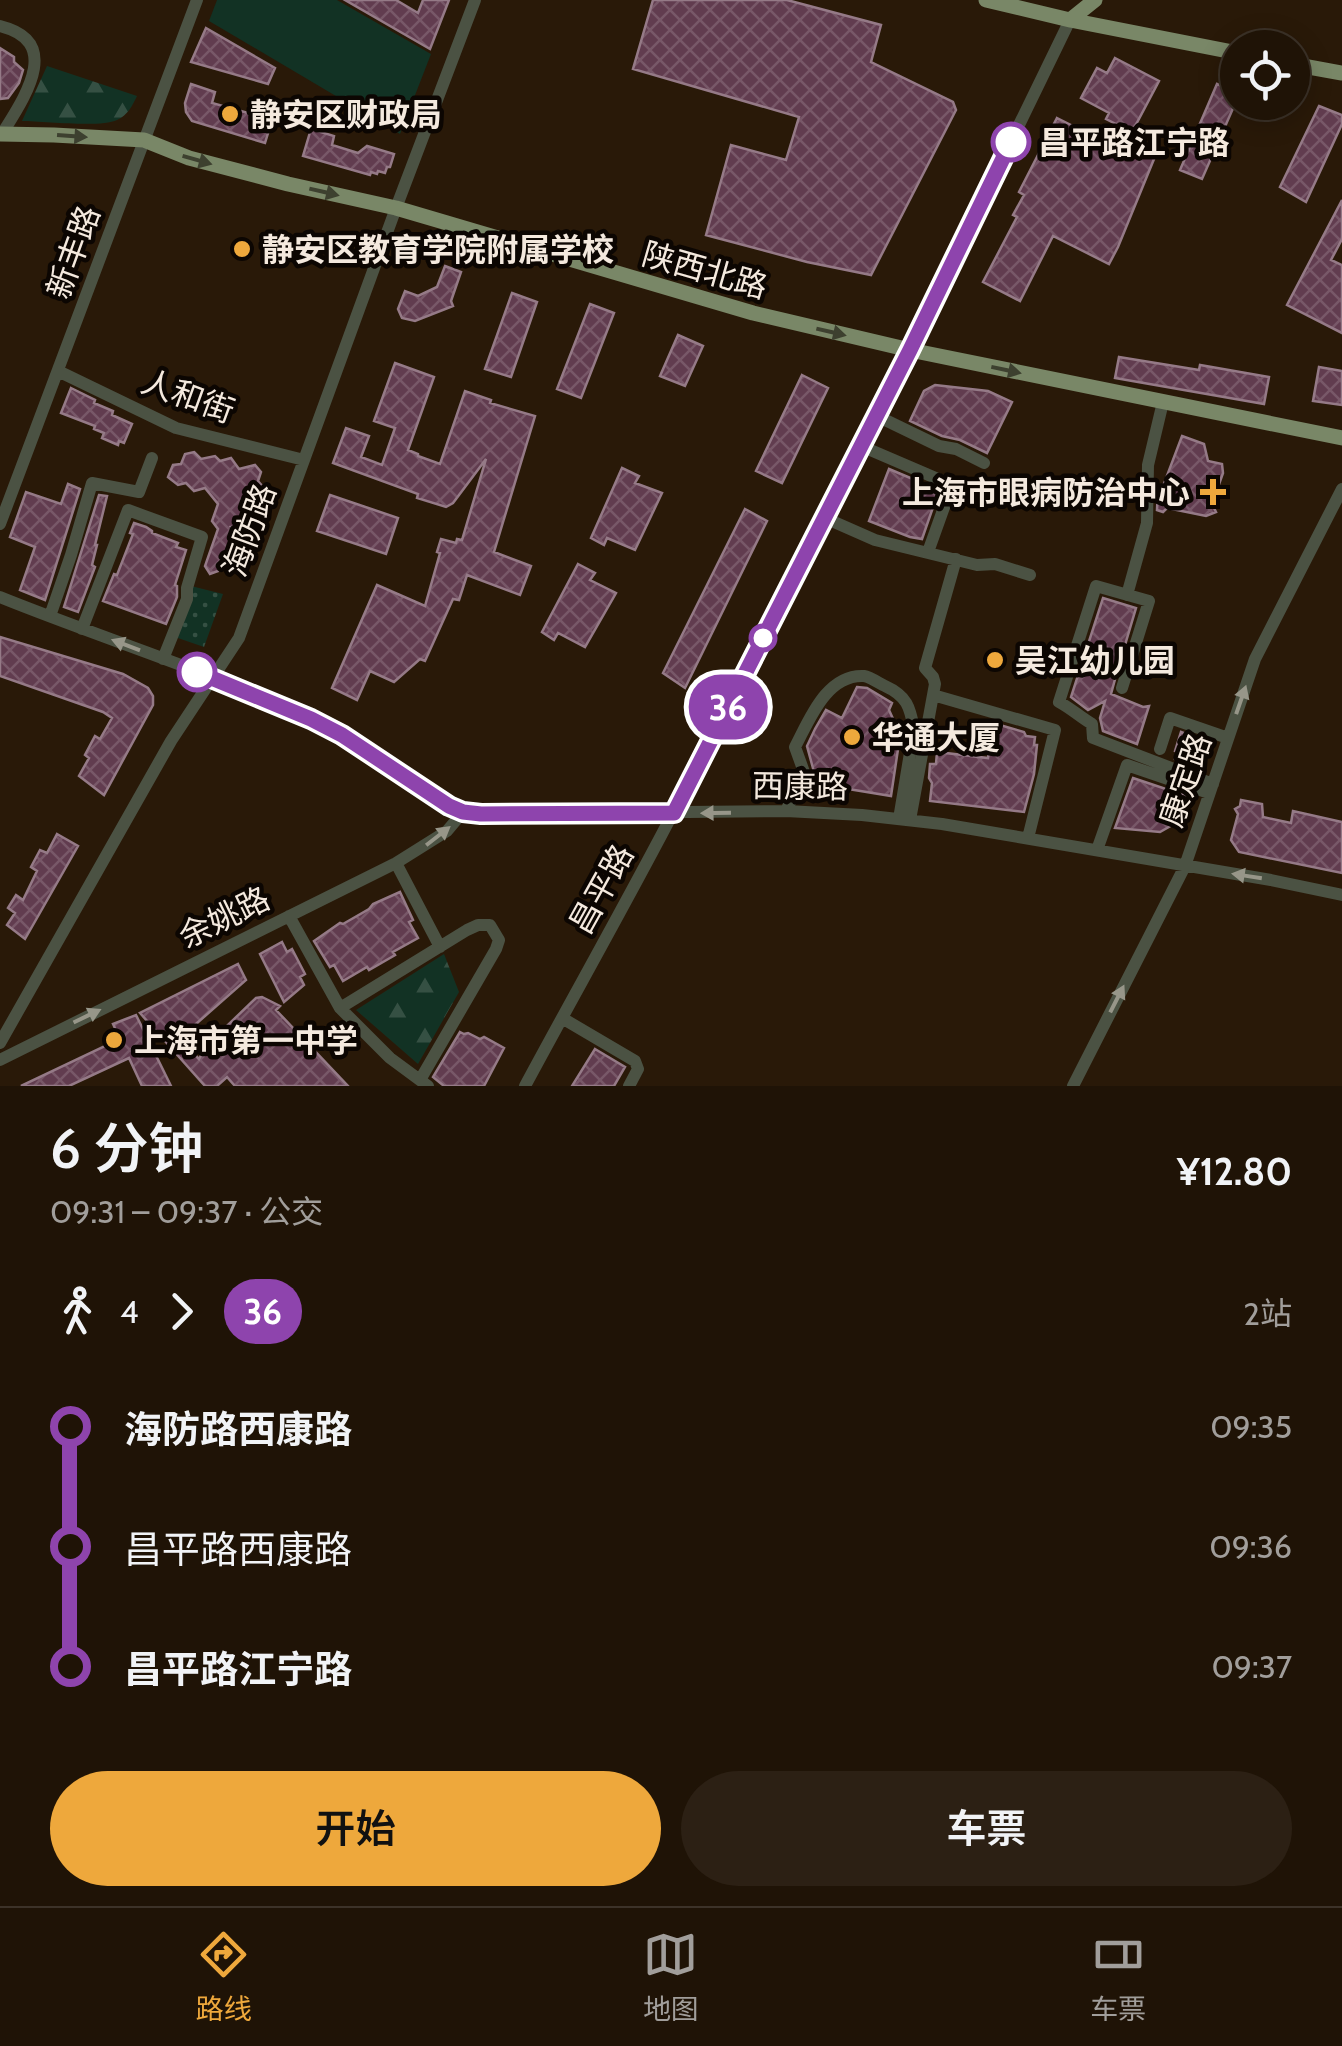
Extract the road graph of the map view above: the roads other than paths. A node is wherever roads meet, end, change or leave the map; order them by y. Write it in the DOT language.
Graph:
graph roads {
  1 [pos="197,0"];
  2 [pos="475,0"];
  3 [pos="986,0"];
  4 [pos="1077,0"];
  5 [pos="1095,0"];
  6 [pos="1070,20"];
  7 [pos="0,26"];
  8 [pos="1220,49"];
  9 [pos="1310,67"];
  10 [pos="1342,73"];
  11 [pos="8,108"];
  12 [pos="1,134"];
  13 [pos="144,140"];
  14 [pos="396,208"];
  15 [pos="910,350"];
  16 [pos="58,370"];
  17 [pos="1162,402"];
  18 [pos="877,416"];
  19 [pos="1342,438"];
  20 [pos="861,446"];
  21 [pos="152,458"];
  22 [pos="304,460"];
  23 [pos="984,463"];
  24 [pos="1342,488"];
  25 [pos="825,518"];
  26 [pos="0,524"];
  27 [pos="928,552"];
  28 [pos="956,559"];
  29 [pos="1030,575"];
  30 [pos="1127,594"];
  31 [pos="0,597"];
  32 [pos="50,616"];
  33 [pos="82,628"];
  34 [pos="163,660"];
  35 [pos="211,678"];
  36 [pos="1122,688"];
  37 [pos="933,695"];
  38 [pos="1228,738"];
  39 [pos="1160,749"];
  40 [pos="1211,788"];
  41 [pos="463,812"];
  42 [pos="786,812"];
  43 [pos="674,813"];
  44 [pos="905,820"];
  45 [pos="1028,838"];
  46 [pos="1097,850"];
  47 [pos="396,863"];
  48 [pos="1185,866"];
  49 [pos="1342,895"];
  50 [pos="289,916"];
  51 [pos="440,947"];
  52 [pos="340,1008"];
  53 [pos="562,1018"];
  54 [pos="0,1043"];
  55 [pos="0,1060"];
  56 [pos="424,1083"];
  57 [pos="525,1086"];
  58 [pos="629,1086"];
  59 [pos="1072,1086"];
  1 -- 13 [label="street, 新丰路"];
  2 -- 14 [label="street, 海防路"];
  3 -- 6 [label="main road"];
  4 -- 6 [label="main road, 昌平路"];
  5 -- 6 [label="main road, 昌平路"];
  6 -- 8 [label="main road"];
  6 -- 15 [label="street, 昌平路"];
  7 -- 11 [label="street"];
  9 -- 10 [label="main road"];
  11 -- 12 [label="street"];
  12 -- 13 [label="main road, 陕西北路, one-way"];
  13 -- 14 [label="main road, 陕西北路, one-way"];
  13 -- 16 [label="street, 新丰路"];
  14 -- 15 [label="main road, 陕西北路, one-way"];
  14 -- 22 [label="street, 海防路"];
  15 -- 17 [label="main road, 陕西北路, one-way"];
  15 -- 18 [label="street, 昌平路"];
  16 -- 22 [label="street, 人和街"];
  16 -- 26 [label="street, 新丰路"];
  17 -- 19 [label="main road, 陕西北路"];
  17 -- 30 [label="street"];
  18 -- 20 [label="street, 昌平路"];
  18 -- 23 [label="street"];
  20 -- 25 [label="street, 昌平路"];
  20 -- 27 [label="street"];
  21 -- 32 [label="street"];
  22 -- 35 [label="street, 海防路"];
  38 -- 24 [label="street, 康定路, one-way"];
  25 -- 27 [label="street"];
  25 -- 43 [label="street, 昌平路"];
  27 -- 28 [label="street"];
  28 -- 29 [label="street"];
  28 -- 37 [label="street"];
  30 -- 36 [label="street"];
  30 -- 40 [label="street"];
  31 -- 32 [label="street, 西康路"];
  32 -- 33 [label="street, 西康路"];
  34 -- 33 [label="street, 西康路, one-way"];
  33 -- 34 [label="street"];
  34 -- 35 [label="street, 西康路"];
  35 -- 41 [label="street, 西康路"];
  35 -- 54 [label="street, 海防路"];
  37 -- 44 [label="street"];
  37 -- 45 [label="street"];
  38 -- 39 [label="street"];
  38 -- 40 [label="street, 康定路"];
  40 -- 46 [label="street"];
  40 -- 48 [label="street, 康定路"];
  41 -- 43 [label="street, 西康路"];
  47 -- 41 [label="street, 余姚路, one-way"];
  42 -- 43 [label="street, 西康路, one-way"];
  42 -- 44 [label="street, 西康路"];
  42 -- 44 [label="street"];
  43 -- 53 [label="street, 昌平路"];
  44 -- 45 [label="street, 西康路"];
  45 -- 46 [label="street, 西康路"];
  46 -- 48 [label="street, 西康路"];
  47 -- 50 [label="street, 余姚路"];
  47 -- 51 [label="street"];
  49 -- 48 [label="street, 西康路, one-way"];
  59 -- 48 [label="street, 康定路, one-way"];
  50 -- 52 [label="street"];
  55 -- 50 [label="street, 余姚路, one-way"];
  51 -- 52 [label="street"];
  51 -- 56 [label="street"];
  52 -- 56 [label="street"];
  53 -- 57 [label="street, 昌平路"];
  53 -- 58 [label="street"];
}
